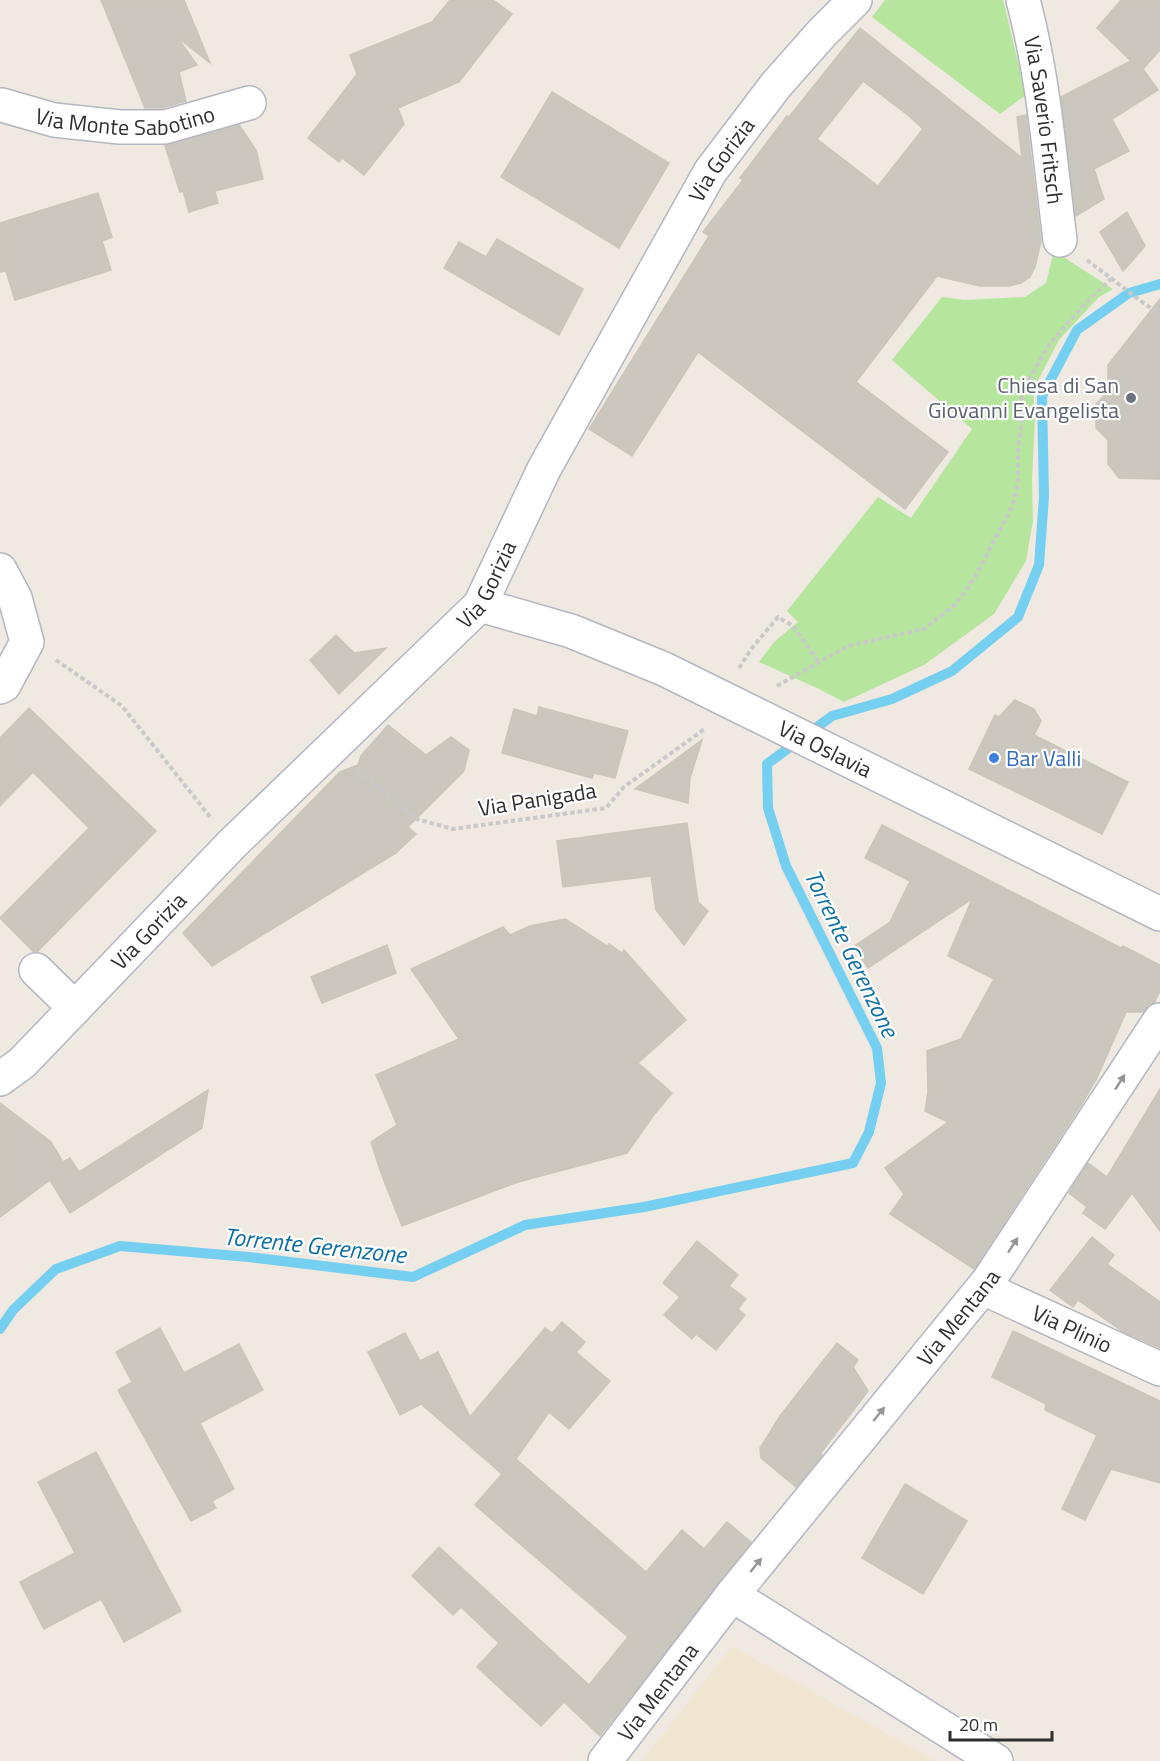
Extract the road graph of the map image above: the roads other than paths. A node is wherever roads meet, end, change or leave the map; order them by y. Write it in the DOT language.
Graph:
graph roads {
  1 [pos="855,0"];
  2 [pos="1023,0"];
  3 [pos="1,103"];
  4 [pos="249,103"];
  5 [pos="1060,240"];
  6 [pos="0,570"];
  7 [pos="480,605"];
  8 [pos="0,687"];
  9 [pos="1160,914"];
  10 [pos="36,970"];
  11 [pos="75,1008"];
  12 [pos="1160,1020"];
  13 [pos="0,1079"];
  14 [pos="983,1288"];
  15 [pos="1160,1369"];
  16 [pos="732,1595"];
  17 [pos="604,1761"];
  18 [pos="996,1761"];
  1 -- 7 [label="street, Via Gorizia"];
  2 -- 5 [label="street, Via Saverio Fritsch"];
  3 -- 4 [label="street, Via Monte Sabotino"];
  6 -- 8 [label="street"];
  7 -- 9 [label="street, Via Oslavia"];
  7 -- 11 [label="street, Via Gorizia"];
  10 -- 11 [label="street"];
  11 -- 13 [label="street, Via Gorizia"];
  14 -- 12 [label="street, Via Mentana, one-way"];
  14 -- 15 [label="street, Via Plinio"];
  16 -- 14 [label="street, Via Mentana, one-way"];
  16 -- 17 [label="street, Via Mentana"];
  16 -- 18 [label="street"];
}
